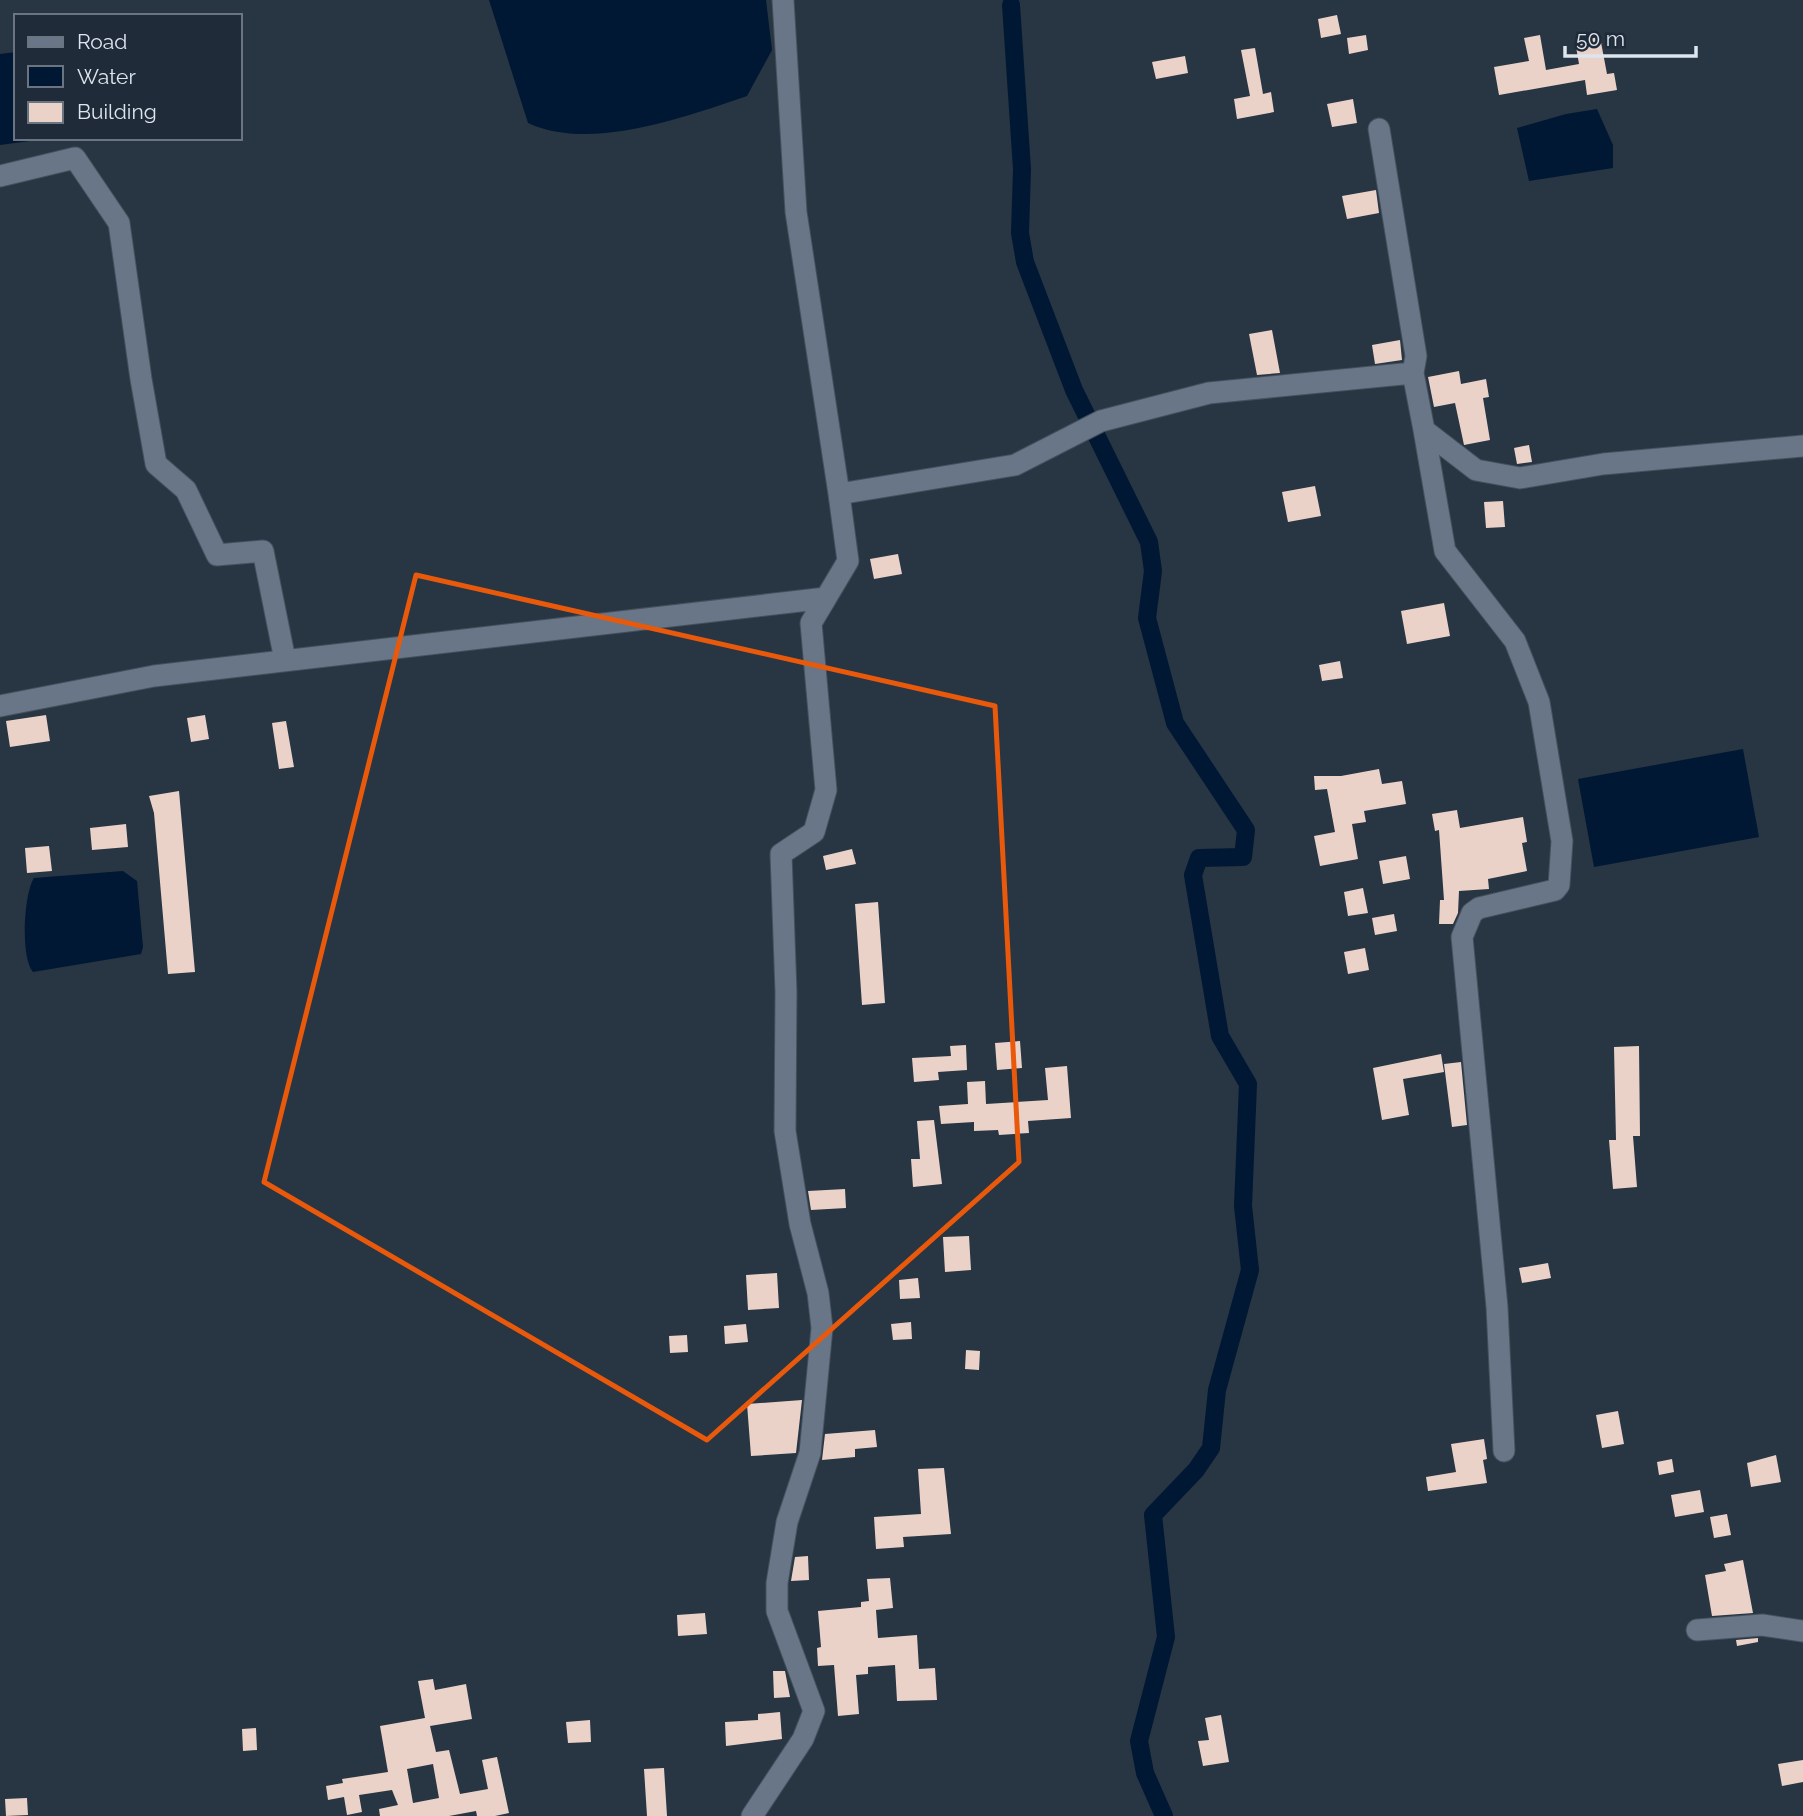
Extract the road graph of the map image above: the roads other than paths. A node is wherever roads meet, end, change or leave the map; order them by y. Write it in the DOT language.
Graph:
graph roads {
  1 [pos="783,0"];
  2 [pos="1378,129"];
  3 [pos="0,176"];
  4 [pos="1413,373"];
  5 [pos="1424,430"];
  6 [pos="1803,446"];
  7 [pos="839,494"];
  8 [pos="826,598"];
  9 [pos="285,660"];
  10 [pos="0,706"];
  11 [pos="1504,1451"];
  12 [pos="1697,1630"];
  13 [pos="1803,1631"];
  14 [pos="752,1816"];
  1 -- 7 [label="street"];
  2 -- 4 [label="street"];
  3 -- 9 [label="street"];
  4 -- 5 [label="street"];
  4 -- 7 [label="street"];
  5 -- 6 [label="street"];
  5 -- 11 [label="street"];
  7 -- 8 [label="street"];
  8 -- 9 [label="street"];
  8 -- 14 [label="street"];
  9 -- 10 [label="street"];
  12 -- 13 [label="street"];
}
